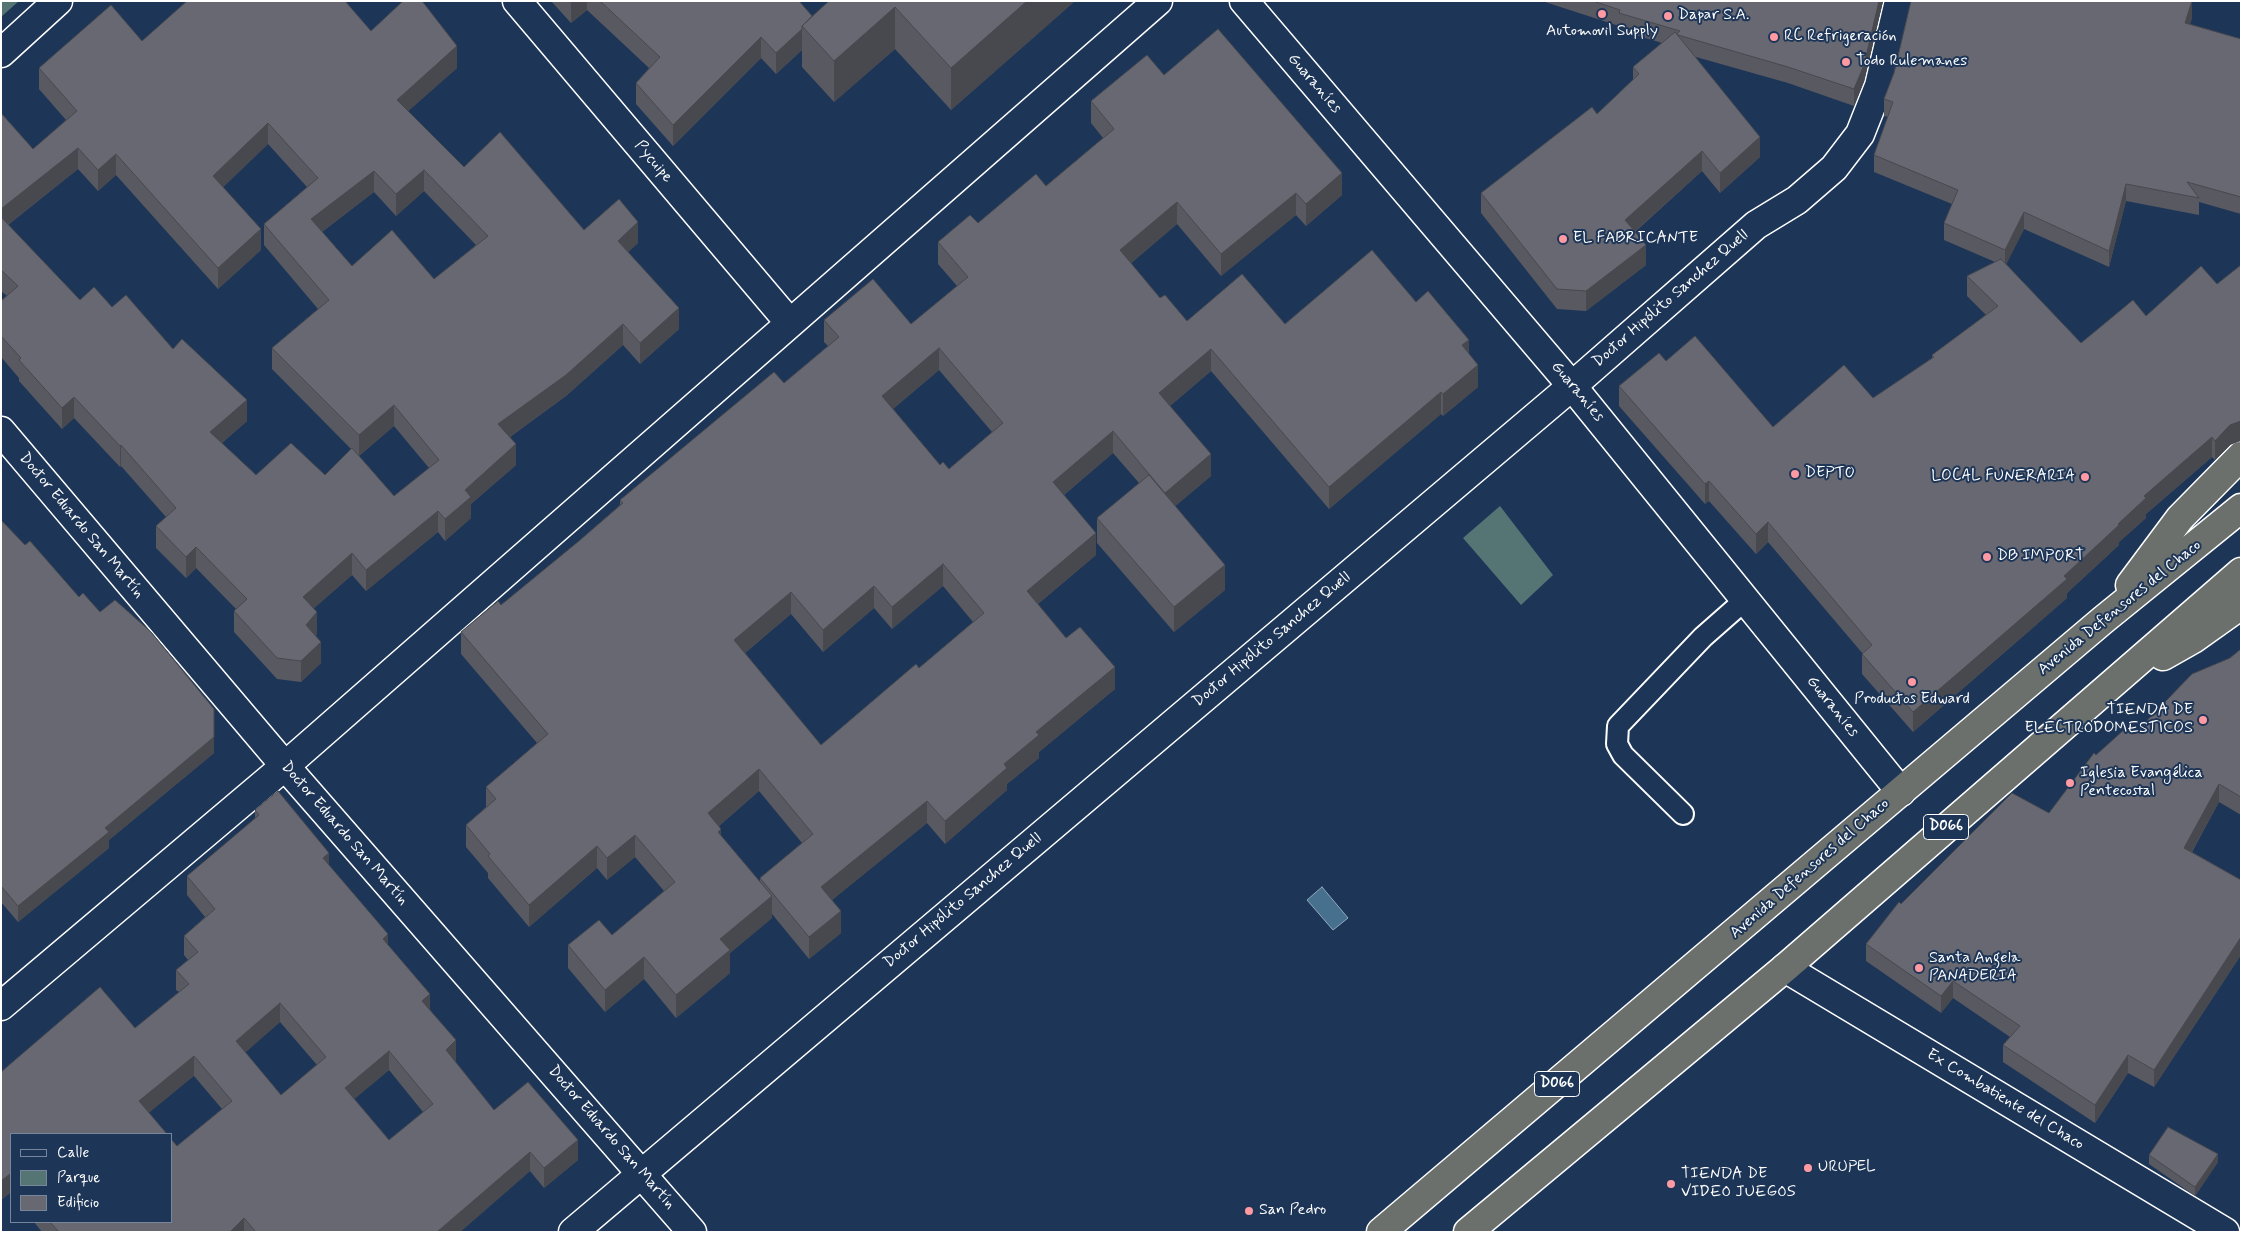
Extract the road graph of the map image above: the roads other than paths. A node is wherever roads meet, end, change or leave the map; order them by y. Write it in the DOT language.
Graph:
graph roads {
  1 [pos="58,1"];
  2 [pos="517,1"];
  3 [pos="1158,1"];
  4 [pos="1244,1"];
  5 [pos="1899,1"];
  6 [pos="1,53"];
  7 [pos="789,322"];
  8 [pos="1572,386"];
  9 [pos="1,431"];
  10 [pos="2241,456"];
  11 [pos="2240,509"];
  12 [pos="2241,572"];
  13 [pos="1745,600"];
  14 [pos="2241,605"];
  15 [pos="2103,620"];
  16 [pos="2107,687"];
  17 [pos="285,766"];
  18 [pos="1901,792"];
  19 [pos="1683,814"];
  20 [pos="1785,968"];
  21 [pos="1,1006"];
  22 [pos="642,1172"];
  23 [pos="573,1232"];
  24 [pos="692,1232"];
  25 [pos="1381,1232"];
  26 [pos="1468,1232"];
  27 [pos="2224,1232"];
  1 -- 6 [label="street"];
  2 -- 7 [label="street, Pycuipe"];
  3 -- 7 [label="street"];
  4 -- 8 [label="street, Guaraníes"];
  5 -- 8 [label="street, Doctor Hipólito Sanchez Quell"];
  7 -- 17 [label="street"];
  8 -- 13 [label="street, Guaraníes"];
  8 -- 22 [label="street, Doctor Hipólito Sanchez Quell"];
  9 -- 17 [label="street, Doctor Eduardo San Martín"];
  10 -- 15 [label="highway"];
  11 -- 15 [label="highway, Avenida Defensores del Chaco / D066"];
  12 -- 16 [label="highway, D066"];
  13 -- 18 [label="street, Guaraníes"];
  13 -- 19 [label="lane"];
  14 -- 16 [label="highway"];
  15 -- 18 [label="highway, Avenida Defensores del Chaco / D066"];
  16 -- 20 [label="highway, D066"];
  17 -- 21 [label="street"];
  17 -- 22 [label="street, Doctor Eduardo San Martín"];
  18 -- 25 [label="highway, Avenida Defensores del Chaco / D066"];
  20 -- 26 [label="highway, D066"];
  20 -- 27 [label="street, Ex Combatiente del Chaco"];
  22 -- 23 [label="street, Doctor Hipólito Sanchez Quell"];
  22 -- 24 [label="street, Doctor Eduardo San Martín"];
}
